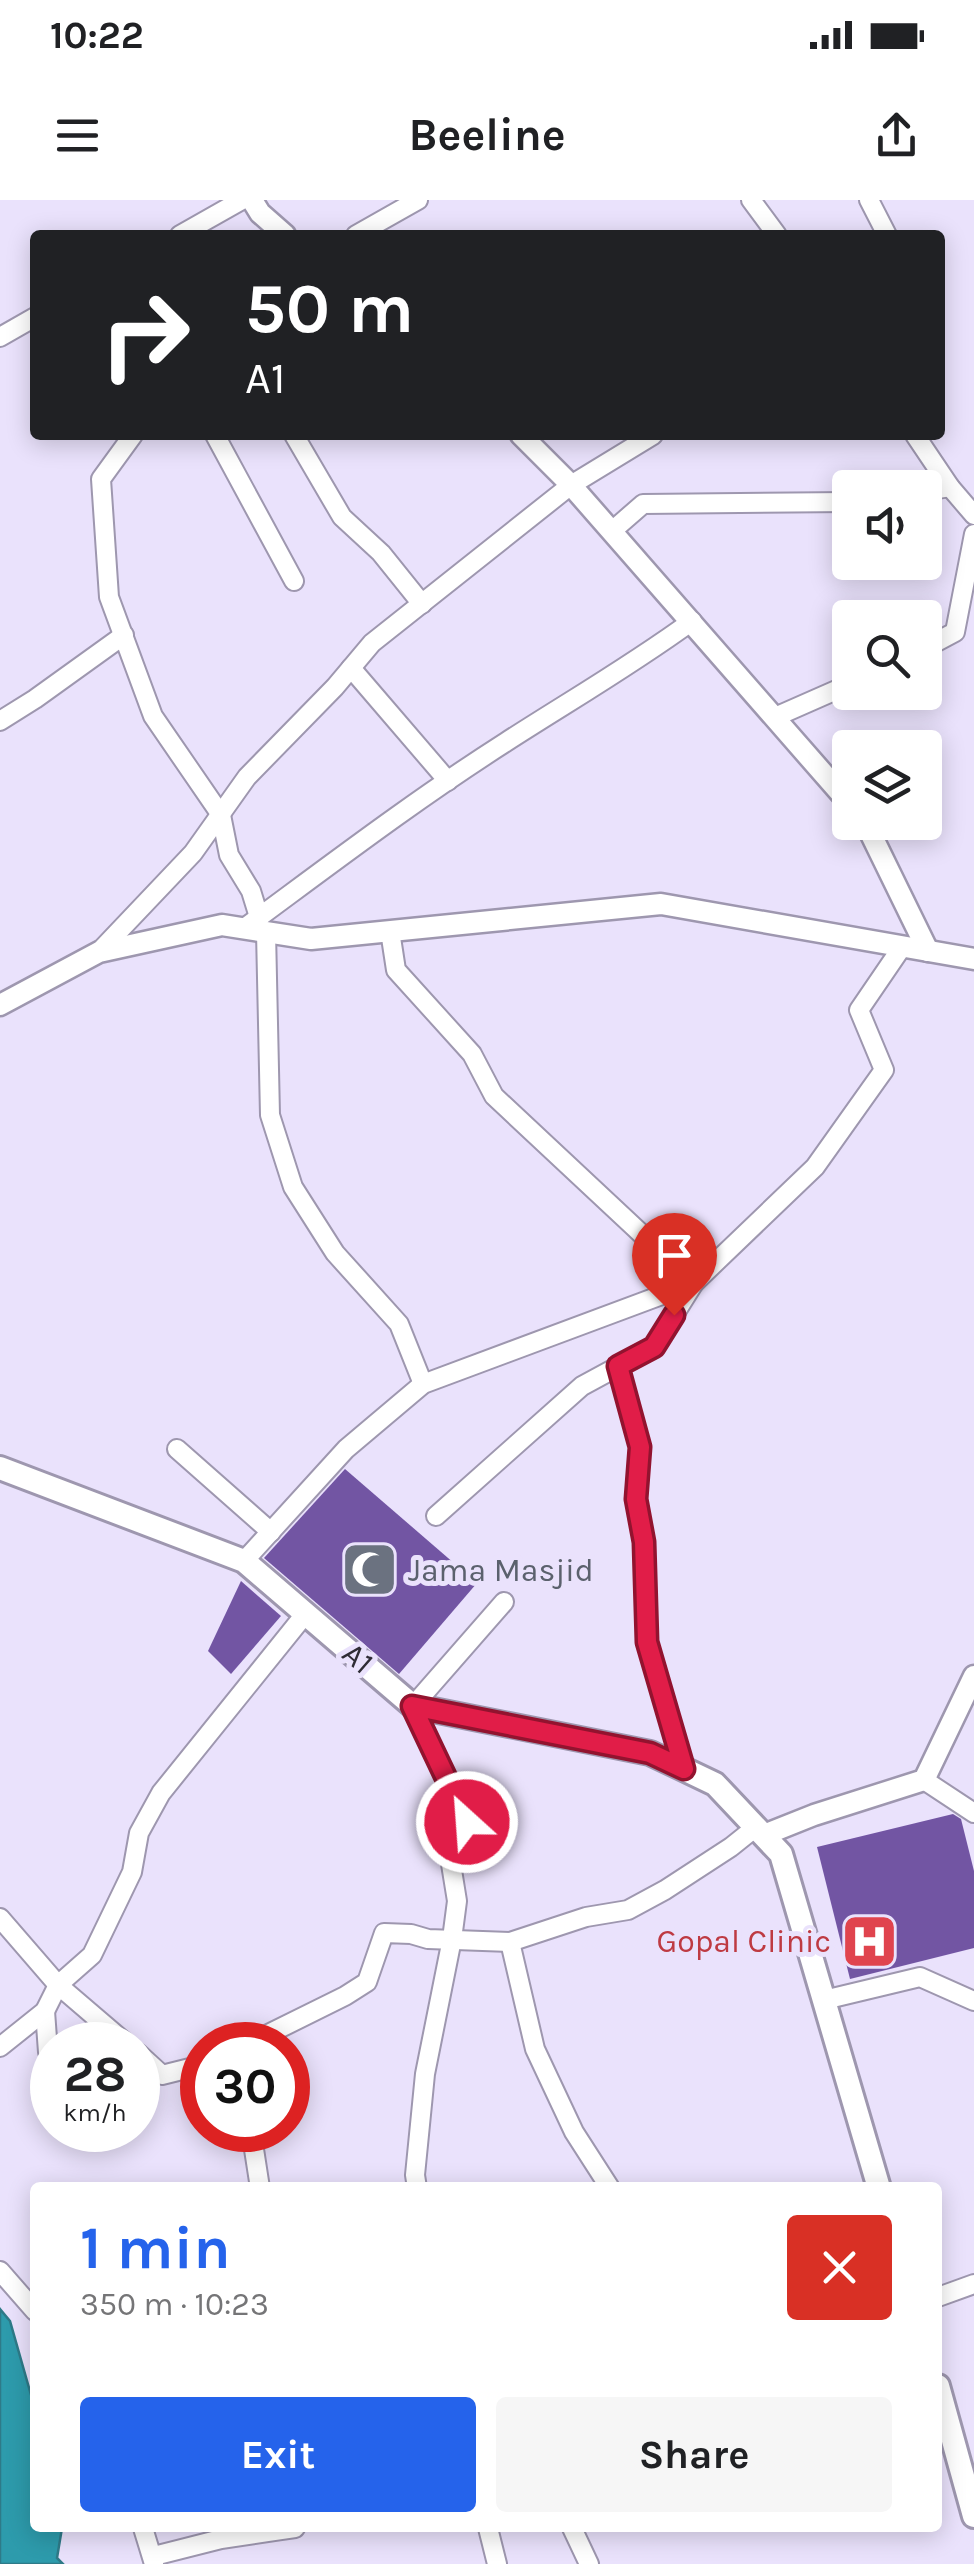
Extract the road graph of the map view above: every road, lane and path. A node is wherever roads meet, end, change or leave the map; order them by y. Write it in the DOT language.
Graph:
graph roads {
  1 [pos="242,200"];
  2 [pos="252,200"];
  3 [pos="418,200"];
  4 [pos="751,200"];
  5 [pos="868,200"];
  6 [pos="189,230"];
  7 [pos="279,230"];
  8 [pos="365,230"];
  9 [pos="773,230"];
  10 [pos="884,230"];
  11 [pos="30,320"];
  12 [pos="0,337"];
  13 [pos="129,440"];
  14 [pos="219,440"];
  15 [pos="297,440"];
  16 [pos="526,440"];
  17 [pos="644,440"];
  18 [pos="918,440"];
  19 [pos="571,485"];
  20 [pos="950,487"];
  21 [pos="942,488"];
  22 [pos="832,502"];
  23 [pos="974,515"];
  24 [pos="612,531"];
  25 [pos="974,534"];
  26 [pos="294,581"];
  27 [pos="422,604"];
  28 [pos="692,621"];
  29 [pos="124,635"];
  30 [pos="942,639"];
  31 [pos="351,668"];
  32 [pos="832,692"];
  33 [pos="775,718"];
  34 [pos="0,720"];
  35 [pos="448,781"];
  36 [pos="832,783"];
  37 [pos="221,815"];
  38 [pos="875,840"];
  39 [pos="256,926"];
  40 [pos="390,931"];
  41 [pos="902,946"];
  42 [pos="928,951"];
  43 [pos="99,952"];
  44 [pos="974,959"];
  45 [pos="0,1006"];
  46 [pos="694,1283"];
  47 [pos="618,1366"];
  48 [pos="423,1384"];
  49 [pos="177,1448"];
  50 [pos="0,1468"];
  51 [pos="436,1516"];
  52 [pos="271,1532"];
  53 [pos="244,1562"];
  54 [pos="504,1602"];
  55 [pos="306,1614"];
  56 [pos="974,1676"];
  57 [pos="412,1706"];
  58 [pos="964,1718"];
  59 [pos="684,1769"];
  60 [pos="924,1780"];
  61 [pos="974,1813"];
  62 [pos="760,1831"];
  63 [pos="0,1918"];
  64 [pos="452,1939"];
  65 [pos="510,1942"];
  66 [pos="58,1984"];
  67 [pos="824,2000"];
  68 [pos="974,2001"];
  69 [pos="46,2011"];
  70 [pos="47,2022"];
  71 [pos="102,2022"];
  72 [pos="292,2022"];
  73 [pos="0,2047"];
  74 [pos="254,2152"];
  75 [pos="259,2182"];
  76 [pos="416,2182"];
  77 [pos="606,2182"];
  78 [pos="877,2182"];
  79 [pos="0,2272"];
  80 [pos="974,2284"];
  81 [pos="942,2295"];
  82 [pos="30,2305"];
  83 [pos="942,2400"];
  84 [pos="974,2516"];
  85 [pos="144,2532"];
  86 [pos="273,2532"];
  87 [pos="489,2532"];
  88 [pos="574,2532"];
  89 [pos="200,2545"];
  90 [pos="154,2560"];
  91 [pos="206,2564"];
  92 [pos="497,2564"];
  93 [pos="589,2564"];
  1 -- 6 [label="street"];
  2 -- 7 [label="street"];
  3 -- 8 [label="street"];
  4 -- 9 [label="street"];
  5 -- 10 [label="street"];
  11 -- 12 [label="street"];
  13 -- 29 [label="street"];
  14 -- 26 [label="street"];
  15 -- 27 [label="street"];
  16 -- 19 [label="street"];
  17 -- 19 [label="street"];
  18 -- 20 [label="street"];
  19 -- 24 [label="street"];
  19 -- 27 [label="street"];
  20 -- 21 [label="street"];
  20 -- 23 [label="street"];
  22 -- 24 [label="street"];
  24 -- 28 [label="street"];
  25 -- 30 [label="street"];
  27 -- 31 [label="street"];
  28 -- 33 [label="street"];
  28 -- 35 [label="street"];
  29 -- 34 [label="street"];
  29 -- 37 [label="street"];
  31 -- 35 [label="street"];
  31 -- 37 [label="street"];
  32 -- 33 [label="street"];
  33 -- 36 [label="street"];
  35 -- 39 [label="street"];
  37 -- 39 [label="street"];
  37 -- 43 [label="street"];
  38 -- 42 [label="street"];
  39 -- 40 [label="street"];
  39 -- 43 [label="street"];
  39 -- 48 [label="street"];
  40 -- 41 [label="street"];
  40 -- 46 [label="street"];
  41 -- 42 [label="street"];
  41 -- 46 [label="street"];
  42 -- 44 [label="street"];
  43 -- 45 [label="street"];
  46 -- 47 [label="street"];
  46 -- 48 [label="street"];
  47 -- 51 [label="street"];
  47 -- 59 [label="street"];
  48 -- 52 [label="street"];
  49 -- 52 [label="street"];
  50 -- 53 [label="main road, A1"];
  52 -- 53 [label="street"];
  53 -- 55 [label="main road, A1"];
  54 -- 57 [label="street"];
  55 -- 57 [label="main road, A1"];
  55 -- 66 [label="street"];
  56 -- 58 [label="street"];
  57 -- 59 [label="main road, A1"];
  57 -- 64 [label="street"];
  58 -- 60 [label="street"];
  59 -- 62 [label="main road, A1"];
  60 -- 61 [label="street"];
  60 -- 62 [label="street"];
  62 -- 65 [label="street"];
  62 -- 67 [label="main road, A1"];
  63 -- 66 [label="street"];
  64 -- 65 [label="street"];
  64 -- 72 [label="street"];
  64 -- 76 [label="street"];
  65 -- 77 [label="street"];
  66 -- 69 [label="street"];
  66 -- 71 [label="street"];
  67 -- 68 [label="street"];
  67 -- 78 [label="main road, A1"];
  69 -- 70 [label="street"];
  69 -- 73 [label="street"];
  74 -- 75 [label="street"];
  79 -- 82 [label="street"];
  80 -- 81 [label="street"];
  83 -- 84 [label="main road"];
  85 -- 90 [label="street"];
  86 -- 89 [label="street"];
  87 -- 92 [label="street"];
  88 -- 93 [label="street"];
  89 -- 90 [label="street"];
  89 -- 91 [label="street"];
}
